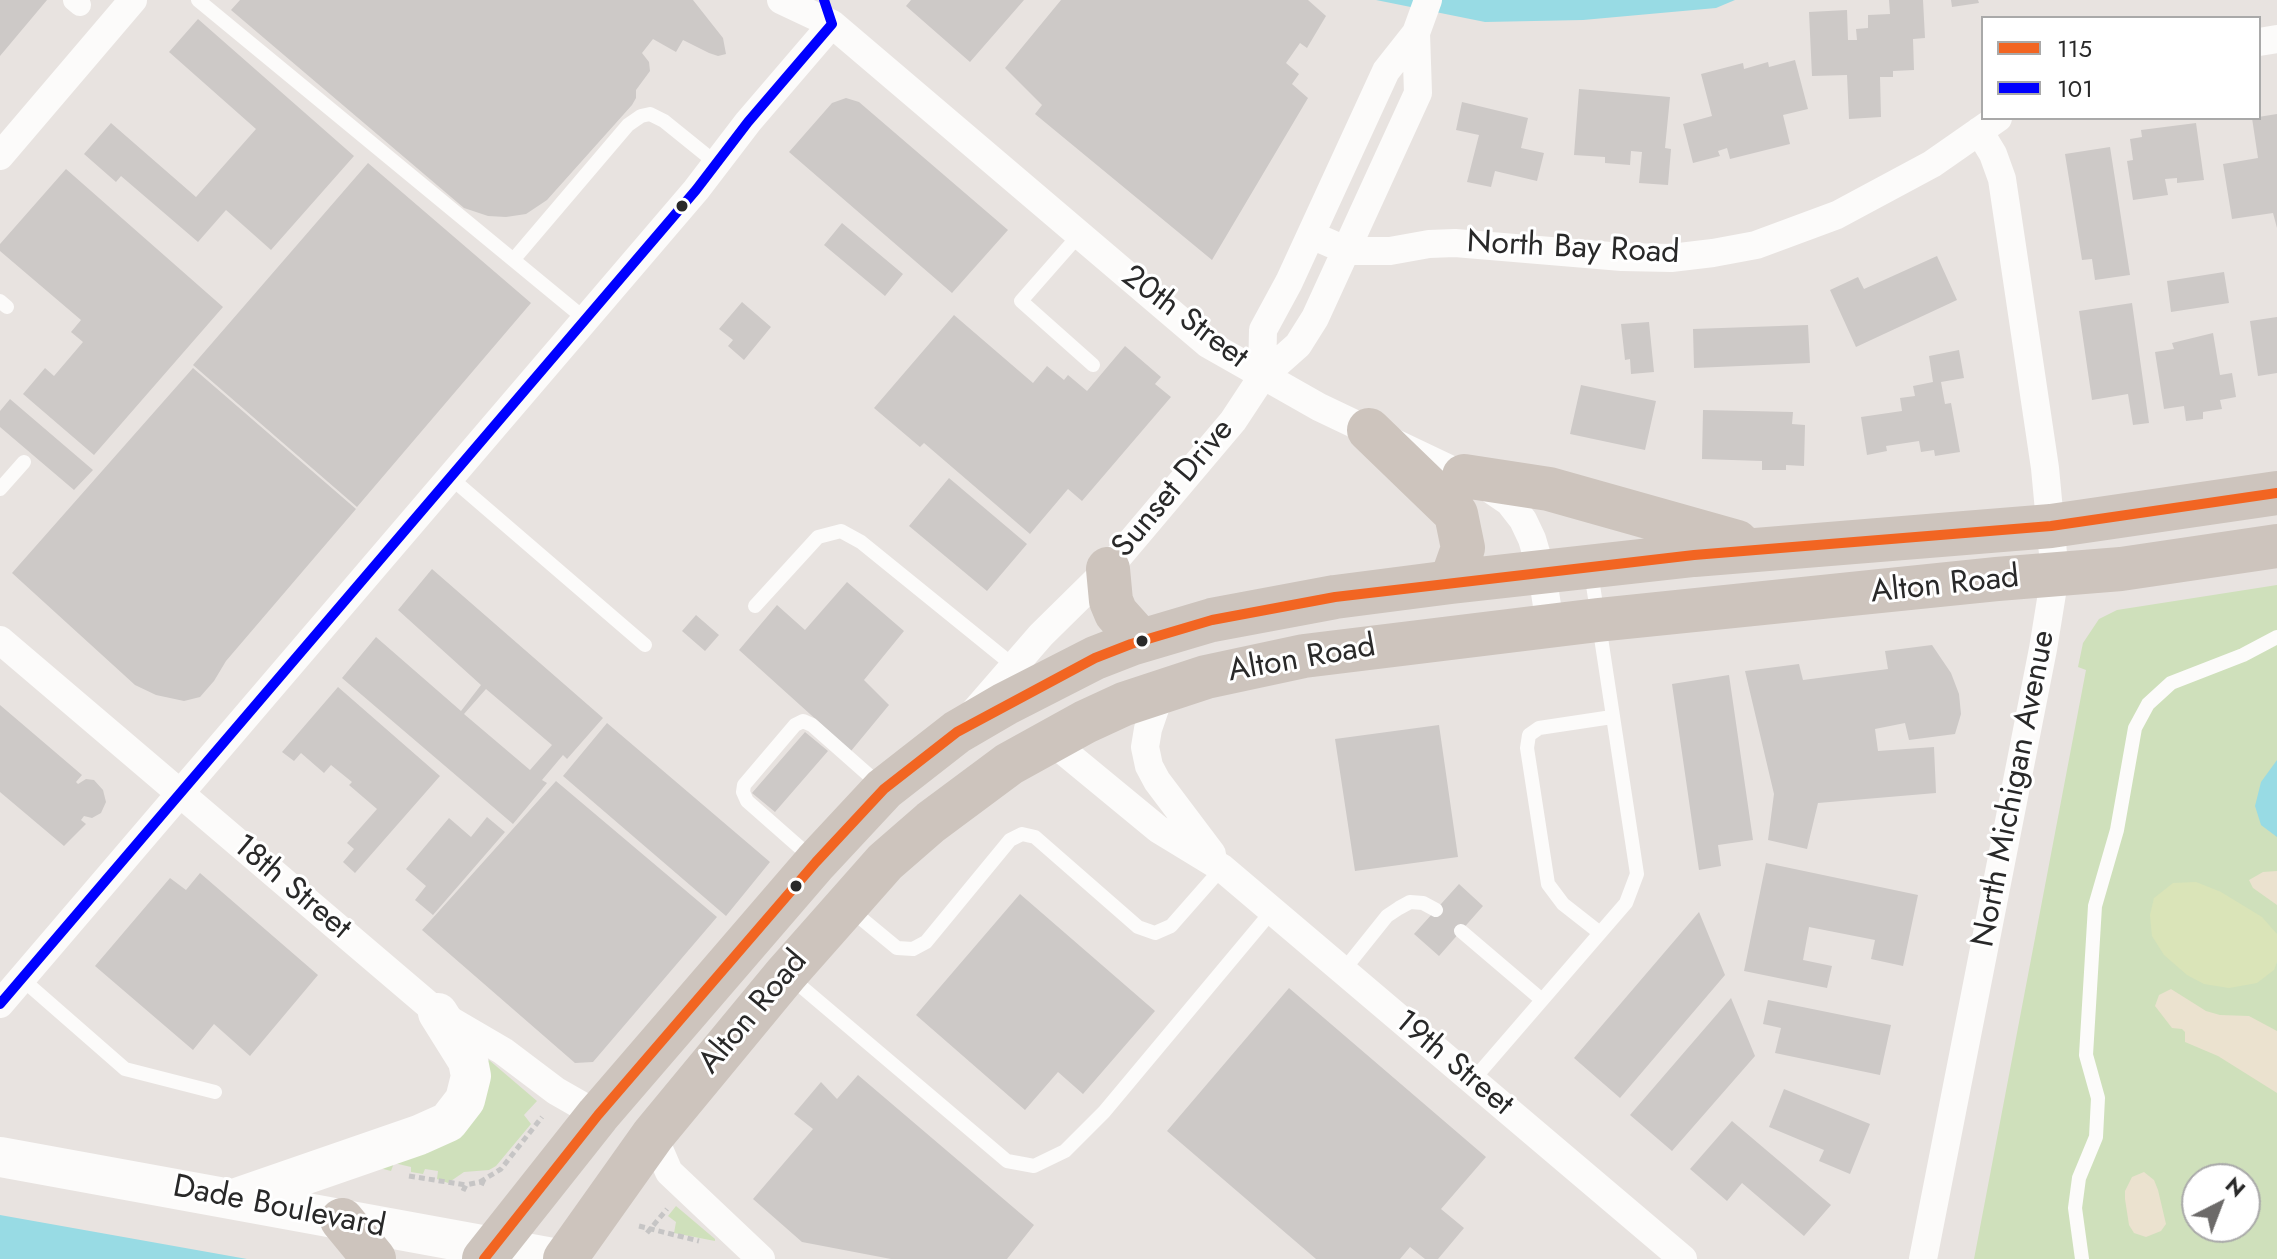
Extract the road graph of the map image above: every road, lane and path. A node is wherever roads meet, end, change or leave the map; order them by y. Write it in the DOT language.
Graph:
graph roads {
  1 [pos="133,0"];
  2 [pos="198,0"];
  3 [pos="781,0"];
  4 [pos="1428,0"];
  5 [pos="828,12"];
  6 [pos="1416,33"];
  7 [pos="1364,119"];
  8 [pos="1988,125"];
  9 [pos="1399,135"];
  10 [pos="0,156"];
  11 [pos="716,163"];
  12 [pos="1079,235"];
  13 [pos="1311,235"];
  14 [pos="1348,251"];
  15 [pos="514,259"];
  16 [pos="585,319"];
  17 [pos="1093,365"];
  18 [pos="1262,377"];
  19 [pos="1369,430"];
  20 [pos="24,462"];
  21 [pos="1464,476"];
  22 [pos="451,478"];
  23 [pos="0,489"];
  24 [pos="2277,493"];
  25 [pos="2051,526"];
  26 [pos="2277,546"];
  27 [pos="1766,550"];
  28 [pos="1591,567"];
  29 [pos="1108,569"];
  30 [pos="1542,573"];
  31 [pos="2055,575"];
  32 [pos="1451,582"];
  33 [pos="755,606"];
  34 [pos="1598,620"];
  35 [pos="1550,625"];
  36 [pos="2277,637"];
  37 [pos="0,640"];
  38 [pos="1141,641"];
  39 [pos="645,645"];
  40 [pos="1014,666"];
  41 [pos="1161,691"];
  42 [pos="1612,717"];
  43 [pos="957,732"];
  44 [pos="1050,740"];
  45 [pos="884,789"];
  46 [pos="180,794"];
  47 [pos="816,862"];
  48 [pos="1222,868"];
  49 [pos="845,905"];
  50 [pos="1436,910"];
  51 [pos="1272,911"];
  52 [pos="1461,931"];
  53 [pos="1600,933"];
  54 [pos="1343,971"];
  55 [pos="786,974"];
  56 [pos="22,979"];
  57 [pos="1542,1000"];
  58 [pos="0,1004"];
  59 [pos="438,1013"];
  60 [pos="1473,1080"];
  61 [pos="215,1092"];
  62 [pos="538,1112"];
  63 [pos="598,1115"];
  64 [pos="653,1135"];
  65 [pos="0,1157"];
  66 [pos="463,1191"];
  67 [pos="231,1200"];
  68 [pos="674,1201"];
  69 [pos="342,1220"];
  70 [pos="647,1233"];
  71 [pos="489,1253"];
  72 [pos="374,1259"];
  73 [pos="558,1259"];
  74 [pos="565,1259"];
  75 [pos="761,1259"];
  76 [pos="1683,1259"];
  77 [pos="1923,1259"];
  78 [pos="2082,1259"];
  1 -- 10 [label="street"];
  2 -- 15 [label="lane"];
  3 -- 5 [label="street, 20th Street"];
  4 -- 6 [label="street, Sunset Drive"];
  5 -- 11 [label="street"];
  5 -- 12 [label="street, 20th Street"];
  6 -- 7 [label="street"];
  6 -- 9 [label="street, Sunset Drive"];
  7 -- 9 [label="street"];
  7 -- 13 [label="street"];
  8 -- 14 [label="street, North Bay Road"];
  8 -- 25 [label="street, North Michigan Avenue"];
  9 -- 14 [label="street, Sunset Drive"];
  11 -- 15 [label="lane"];
  11 -- 16 [label="street"];
  12 -- 17 [label="lane"];
  12 -- 18 [label="street, 20th Street"];
  13 -- 14 [label="street, North Bay Road"];
  13 -- 18 [label="street"];
  14 -- 18 [label="street, Sunset Drive"];
  15 -- 16 [label="lane"];
  16 -- 22 [label="street"];
  18 -- 19 [label="street, 20th Street"];
  18 -- 29 [label="street, Sunset Drive"];
  19 -- 21 [label="street, 20th Street"];
  19 -- 32 [label="highway"];
  20 -- 23 [label="lane"];
  21 -- 27 [label="highway"];
  21 -- 30 [label="street, 20th Street"];
  22 -- 39 [label="lane"];
  22 -- 46 [label="street"];
  24 -- 25 [label="highway, Alton Road"];
  25 -- 27 [label="highway, Alton Road"];
  25 -- 31 [label="street, North Michigan Avenue"];
  26 -- 31 [label="highway, Alton Road"];
  27 -- 28 [label="highway, Alton Road"];
  28 -- 30 [label="highway, Alton Road"];
  28 -- 34 [label="lane"];
  29 -- 38 [label="highway"];
  29 -- 40 [label="street, Sunset Drive"];
  30 -- 32 [label="highway, Alton Road"];
  30 -- 35 [label="street, 20th Street"];
  31 -- 34 [label="highway, Alton Road"];
  31 -- 77 [label="street, North Michigan Avenue"];
  32 -- 38 [label="highway, Alton Road"];
  33 -- 40 [label="lane"];
  34 -- 35 [label="highway, Alton Road"];
  34 -- 42 [label="lane"];
  35 -- 41 [label="highway, Alton Road"];
  36 -- 78 [label="lane"];
  37 -- 46 [label="street, 18th Street"];
  38 -- 43 [label="highway, Alton Road"];
  40 -- 43 [label="street, Sunset Drive"];
  41 -- 44 [label="highway, Alton Road"];
  41 -- 48 [label="street, 19th Street"];
  42 -- 53 [label="lane"];
  42 -- 53 [label="lane"];
  43 -- 45 [label="highway, Alton Road"];
  44 -- 48 [label="street, 19th Street"];
  44 -- 49 [label="highway, Alton Road"];
  45 -- 47 [label="highway, Alton Road"];
  45 -- 47 [label="lane"];
  46 -- 56 [label="street"];
  46 -- 59 [label="street, 18th Street"];
  47 -- 63 [label="highway, Alton Road"];
  48 -- 49 [label="lane"];
  48 -- 51 [label="street, 19th Street"];
  49 -- 55 [label="highway, Alton Road"];
  50 -- 54 [label="lane"];
  51 -- 54 [label="street, 19th Street"];
  51 -- 55 [label="lane"];
  52 -- 57 [label="lane"];
  53 -- 57 [label="lane"];
  54 -- 60 [label="street, 19th Street"];
  55 -- 64 [label="highway, Alton Road"];
  56 -- 58 [label="street"];
  56 -- 61 [label="lane"];
  57 -- 60 [label="lane"];
  59 -- 63 [label="street, 18th Street"];
  59 -- 67 [label="main road"];
  60 -- 76 [label="street, 19th Street"];
  62 -- 66 [label="path"];
  63 -- 71 [label="highway, Alton Road"];
  64 -- 74 [label="highway, Alton Road"];
  64 -- 75 [label="street"];
  65 -- 67 [label="main road, Dade Boulevard"];
  67 -- 69 [label="main road, Dade Boulevard"];
  68 -- 70 [label="path"];
  69 -- 71 [label="main road, Dade Boulevard"];
  69 -- 72 [label="highway"];
  71 -- 73 [label="main road, Dade Boulevard"];
}
